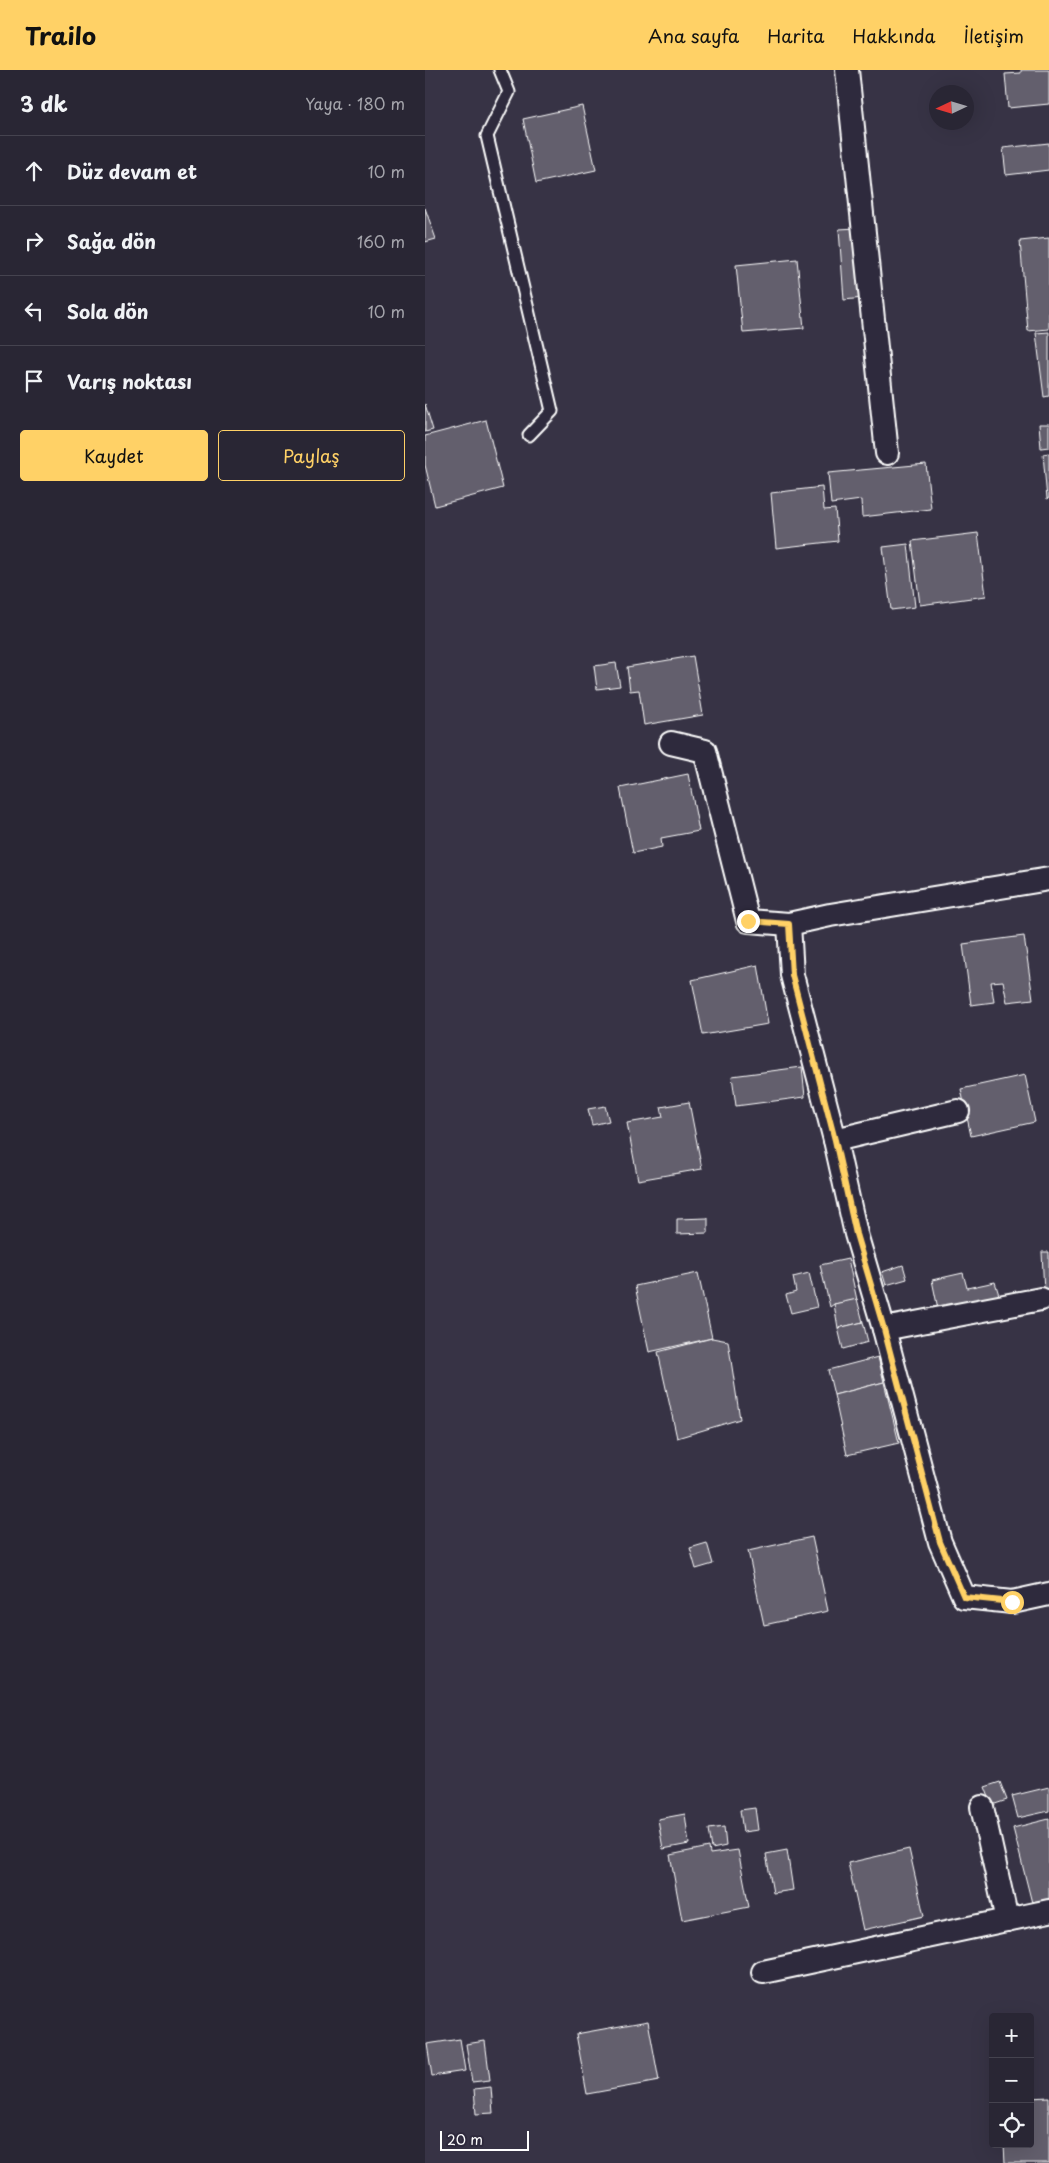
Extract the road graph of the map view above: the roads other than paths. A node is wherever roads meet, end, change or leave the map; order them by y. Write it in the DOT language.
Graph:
graph roads {
  1 [pos="500,70"];
  2 [pos="847,70"];
  3 [pos="529,435"];
  4 [pos="887,453"];
  5 [pos="671,743"];
  6 [pos="1049,879"];
  7 [pos="789,924"];
  8 [pos="958,1111"];
  9 [pos="835,1140"];
  10 [pos="1041,1299"];
  11 [pos="884,1329"];
  12 [pos="1049,1594"];
  13 [pos="982,1807"];
  14 [pos="1049,1911"];
  15 [pos="1007,1920"];
  16 [pos="763,1972"];
  1 -- 3 [label="lane"];
  2 -- 4 [label="street"];
  5 -- 7 [label="street"];
  6 -- 7 [label="street"];
  7 -- 9 [label="street"];
  8 -- 9 [label="street"];
  9 -- 11 [label="street"];
  10 -- 11 [label="street"];
  11 -- 12 [label="street"];
  13 -- 15 [label="street"];
  14 -- 15 [label="street"];
  15 -- 16 [label="street"];
}
